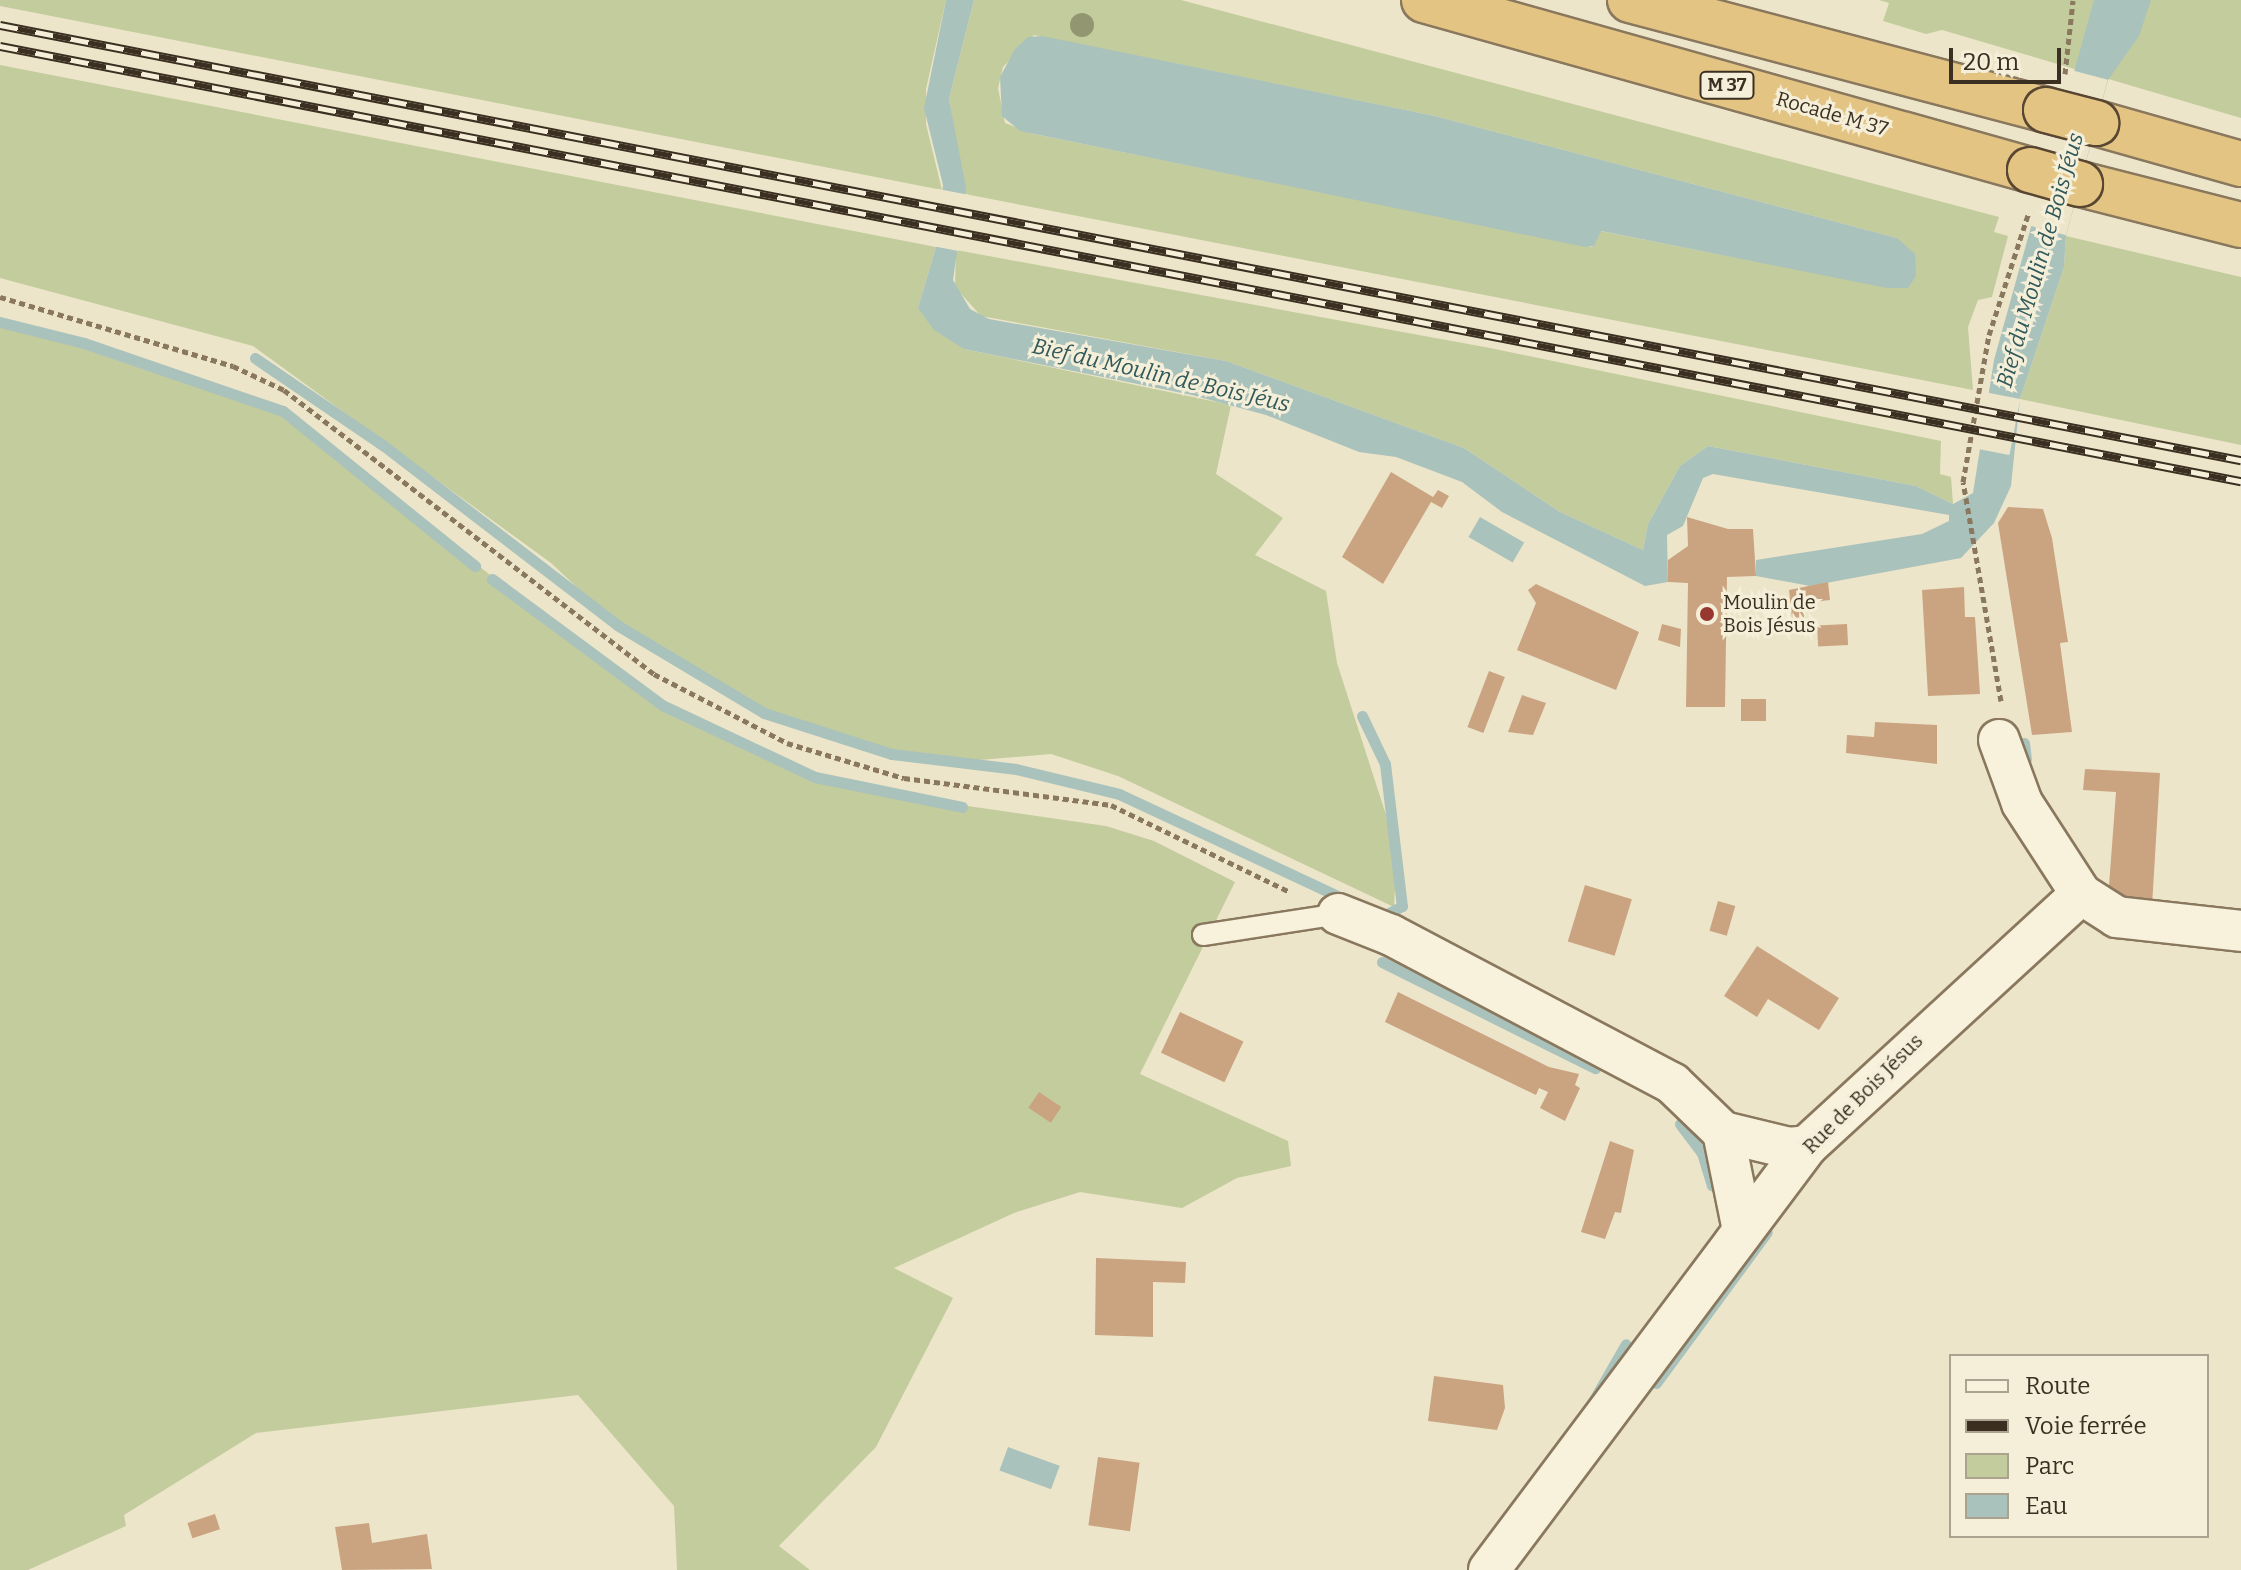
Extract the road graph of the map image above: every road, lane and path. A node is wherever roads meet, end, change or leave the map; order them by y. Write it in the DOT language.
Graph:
graph roads {
  1 [pos="1424,0"];
  2 [pos="1630,0"];
  3 [pos="2073,0"];
  4 [pos="2054,96"];
  5 [pos="2241,164"];
  6 [pos="2030,188"];
  7 [pos="2241,225"];
  8 [pos="0,297"];
  9 [pos="1999,740"];
  10 [pos="2081,894"];
  11 [pos="1338,914"];
  12 [pos="2241,931"];
  13 [pos="1203,935"];
  14 [pos="1723,1132"];
  15 [pos="1807,1146"];
  16 [pos="1743,1230"];
  17 [pos="1489,1570"];
  1 -- 6 [label="highway, Rocade M 37 / M 37"];
  2 -- 4 [label="highway"];
  3 -- 4 [label="path"];
  4 -- 5 [label="highway, bridge"];
  6 -- 7 [label="highway, Rocade M 37 / M 37, bridge"];
  6 -- 9 [label="path"];
  8 -- 11 [label="path"];
  9 -- 10 [label="street"];
  10 -- 12 [label="street"];
  10 -- 15 [label="street, Rue de Bois Jésus"];
  11 -- 13 [label="lane"];
  11 -- 14 [label="street"];
  14 -- 15 [label="street"];
  14 -- 16 [label="street"];
  15 -- 16 [label="street, Rue de Bois Jésus"];
  16 -- 17 [label="street, Rue de Bois Jésus"];
}
